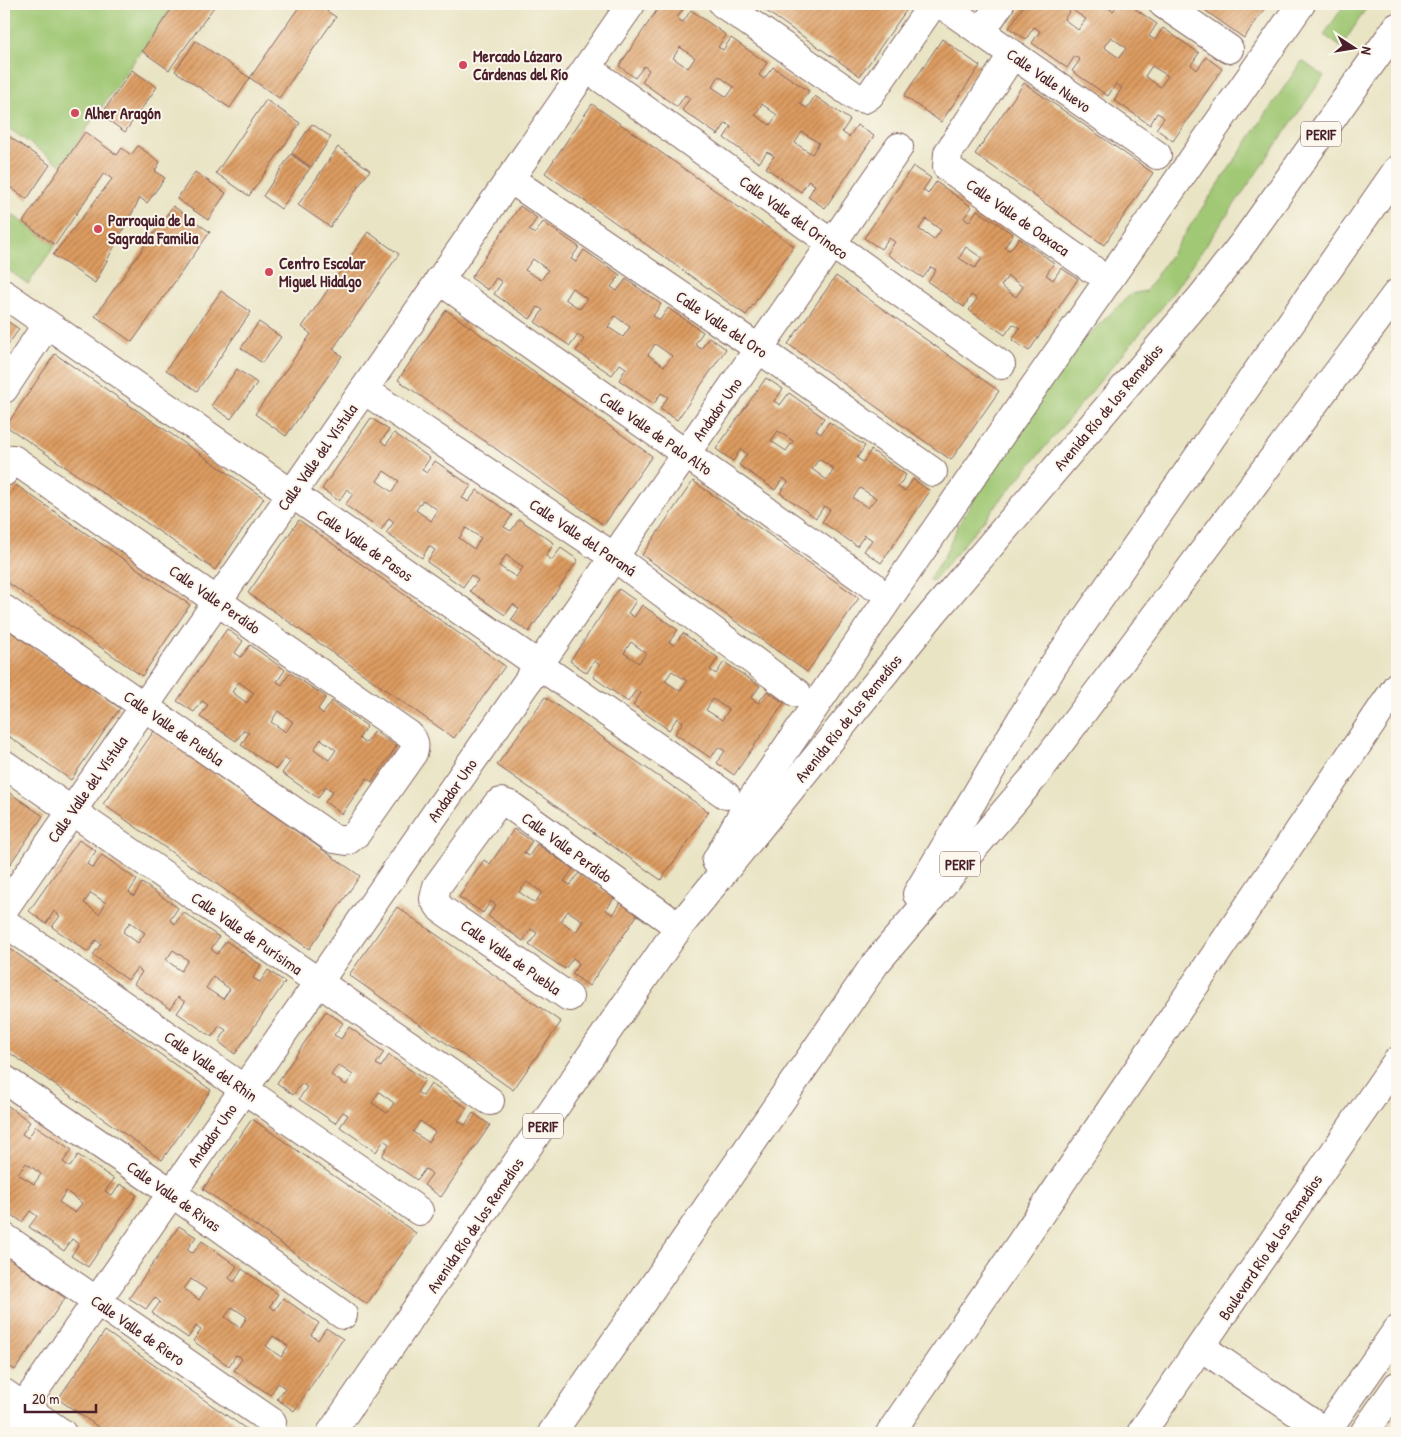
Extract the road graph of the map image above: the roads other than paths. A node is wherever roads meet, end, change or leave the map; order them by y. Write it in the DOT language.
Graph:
graph roads {
  1 [pos="631,4"];
  2 [pos="723,4"];
  3 [pos="932,4"];
  4 [pos="941,4"];
  5 [pos="1000,4"];
  6 [pos="1163,4"];
  7 [pos="1301,4"];
  8 [pos="1397,27"];
  9 [pos="981,32"];
  10 [pos="1229,49"];
  11 [pos="1013,54"];
  12 [pos="586,68"];
  13 [pos="899,147"];
  14 [pos="1157,155"];
  15 [pos="1397,170"];
  16 [pos="510,179"];
  17 [pos="832,244"];
  18 [pos="1092,268"];
  19 [pos="440,280"];
  20 [pos="4,294"];
  21 [pos="1392,300"];
  22 [pos="47,324"];
  23 [pos="759,348"];
  24 [pos="1001,365"];
  25 [pos="4,390"];
  26 [pos="364,390"];
  27 [pos="686,454"];
  28 [pos="8,465"];
  29 [pos="933,472"];
  30 [pos="292,494"];
  31 [pos="614,557"];
  32 [pos="872,585"];
  33 [pos="218,600"];
  34 [pos="4,609"];
  35 [pos="539,665"];
  36 [pos="1397,686"];
  37 [pos="797,692"];
  38 [pos="144,707"];
  39 [pos="4,764"];
  40 [pos="726,795"];
  41 [pos="71,811"];
  42 [pos="347,841"];
  43 [pos="465,846"];
  44 [pos="4,909"];
  45 [pos="4,922"];
  46 [pos="679,927"];
  47 [pos="875,964"];
  48 [pos="318,982"];
  49 [pos="569,997"];
  50 [pos="1397,1061"];
  51 [pos="4,1078"];
  52 [pos="244,1089"];
  53 [pos="490,1101"];
  54 [pos="172,1193"];
  55 [pos="419,1211"];
  56 [pos="4,1237"];
  57 [pos="97,1301"];
  58 [pos="343,1315"];
  59 [pos="406,1326"];
  60 [pos="1397,1330"];
  61 [pos="1201,1347"];
  62 [pos="1397,1386"];
  63 [pos="14,1400"];
  64 [pos="272,1422"];
  65 [pos="5,1433"];
  66 [pos="62,1433"];
  67 [pos="331,1433"];
  68 [pos="349,1433"];
  69 [pos="552,1433"];
  70 [pos="890,1433"];
  71 [pos="1141,1433"];
  72 [pos="1326,1433"];
  73 [pos="1364,1433"];
  1 -- 12 [label="main road, Calle Valle del Vístula"];
  2 -- 3 [label="main road"];
  4 -- 9 [label="main road, Calle Valle Nuevo"];
  5 -- 9 [label="main road"];
  6 -- 10 [label="main road"];
  7 -- 46 [label="main road"];
  8 -- 46 [label="main road, Avenida Río de los Remedios / PERIF"];
  9 -- 11 [label="main road, Calle Valle Nuevo"];
  11 -- 14 [label="main road, Calle Valle Nuevo"];
  11 -- 18 [label="main road, Calle Valle de Oaxaca"];
  12 -- 16 [label="main road, Calle Valle del Vístula"];
  12 -- 17 [label="main road, Calle Valle del Orinoco"];
  13 -- 17 [label="main road, Andador Uno"];
  15 -- 47 [label="main road"];
  16 -- 19 [label="main road, Calle Valle del Vístula"];
  16 -- 23 [label="main road, Calle Valle del Oro"];
  17 -- 23 [label="main road, Andador Uno"];
  17 -- 24 [label="main road, Calle Valle del Orinoco"];
  19 -- 26 [label="main road, Calle Valle del Vístula"];
  19 -- 27 [label="main road, Calle Valle de Palo Alto"];
  20 -- 22 [label="main road, Calle Valle de Pasos"];
  21 -- 47 [label="main road, PERIF"];
  22 -- 25 [label="main road"];
  22 -- 30 [label="main road, Calle Valle de Pasos"];
  23 -- 27 [label="main road, Andador Uno"];
  23 -- 29 [label="main road, Calle Valle del Oro"];
  26 -- 30 [label="main road, Calle Valle del Vístula"];
  26 -- 31 [label="main road, Calle Valle del Paraná"];
  27 -- 31 [label="main road, Andador Uno"];
  27 -- 32 [label="main road, Calle Valle de Palo Alto"];
  28 -- 33 [label="main road, Calle Valle Perdido"];
  30 -- 33 [label="main road, Calle Valle del Vístula"];
  30 -- 35 [label="main road, Calle Valle de Pasos"];
  31 -- 35 [label="main road, Andador Uno"];
  31 -- 37 [label="main road, Calle Valle del Paraná"];
  33 -- 38 [label="main road, Calle Valle del Vístula"];
  33 -- 42 [label="main road, Calle Valle Perdido"];
  34 -- 38 [label="main road, Calle Valle de Puebla"];
  35 -- 40 [label="main road, Calle Valle de Pasos"];
  35 -- 48 [label="main road, Andador Uno"];
  36 -- 70 [label="main road"];
  38 -- 41 [label="main road, Calle Valle del Vístula"];
  38 -- 42 [label="main road, Calle Valle de Puebla"];
  39 -- 41 [label="main road, Calle Valle de Purísima"];
  41 -- 44 [label="main road, Calle Valle del Vístula"];
  41 -- 48 [label="main road, Calle Valle de Purísima"];
  43 -- 46 [label="main road, Calle Valle Perdido"];
  43 -- 49 [label="main road, Calle Valle de Puebla"];
  45 -- 52 [label="main road, Calle Valle del Rhin"];
  46 -- 59 [label="main road, Avenida Río de los Remedios / PERIF"];
  47 -- 69 [label="main road, PERIF"];
  48 -- 52 [label="main road, Andador Uno"];
  48 -- 53 [label="main road, Calle Valle de Purísima"];
  50 -- 61 [label="main road, Boulevard Río de los Remedios"];
  51 -- 54 [label="main road, Calle Valle de Rivas"];
  52 -- 54 [label="main road, Andador Uno"];
  52 -- 55 [label="main road, Calle Valle del Rhin"];
  54 -- 57 [label="main road, Andador Uno"];
  54 -- 58 [label="main road, Calle Valle de Rivas"];
  56 -- 57 [label="main road, Calle Valle de Riero"];
  57 -- 63 [label="main road, Andador Uno"];
  57 -- 64 [label="main road, Calle Valle de Riero"];
  59 -- 67 [label="main road, Avenida Río de los Remedios / PERIF"];
  59 -- 68 [label="main road"];
  60 -- 72 [label="main road"];
  61 -- 71 [label="main road, Boulevard Río de los Remedios"];
  61 -- 72 [label="main road"];
  62 -- 73 [label="main road"];
  63 -- 65 [label="main road, Andador Uno"];
  63 -- 66 [label="main road"];
}
